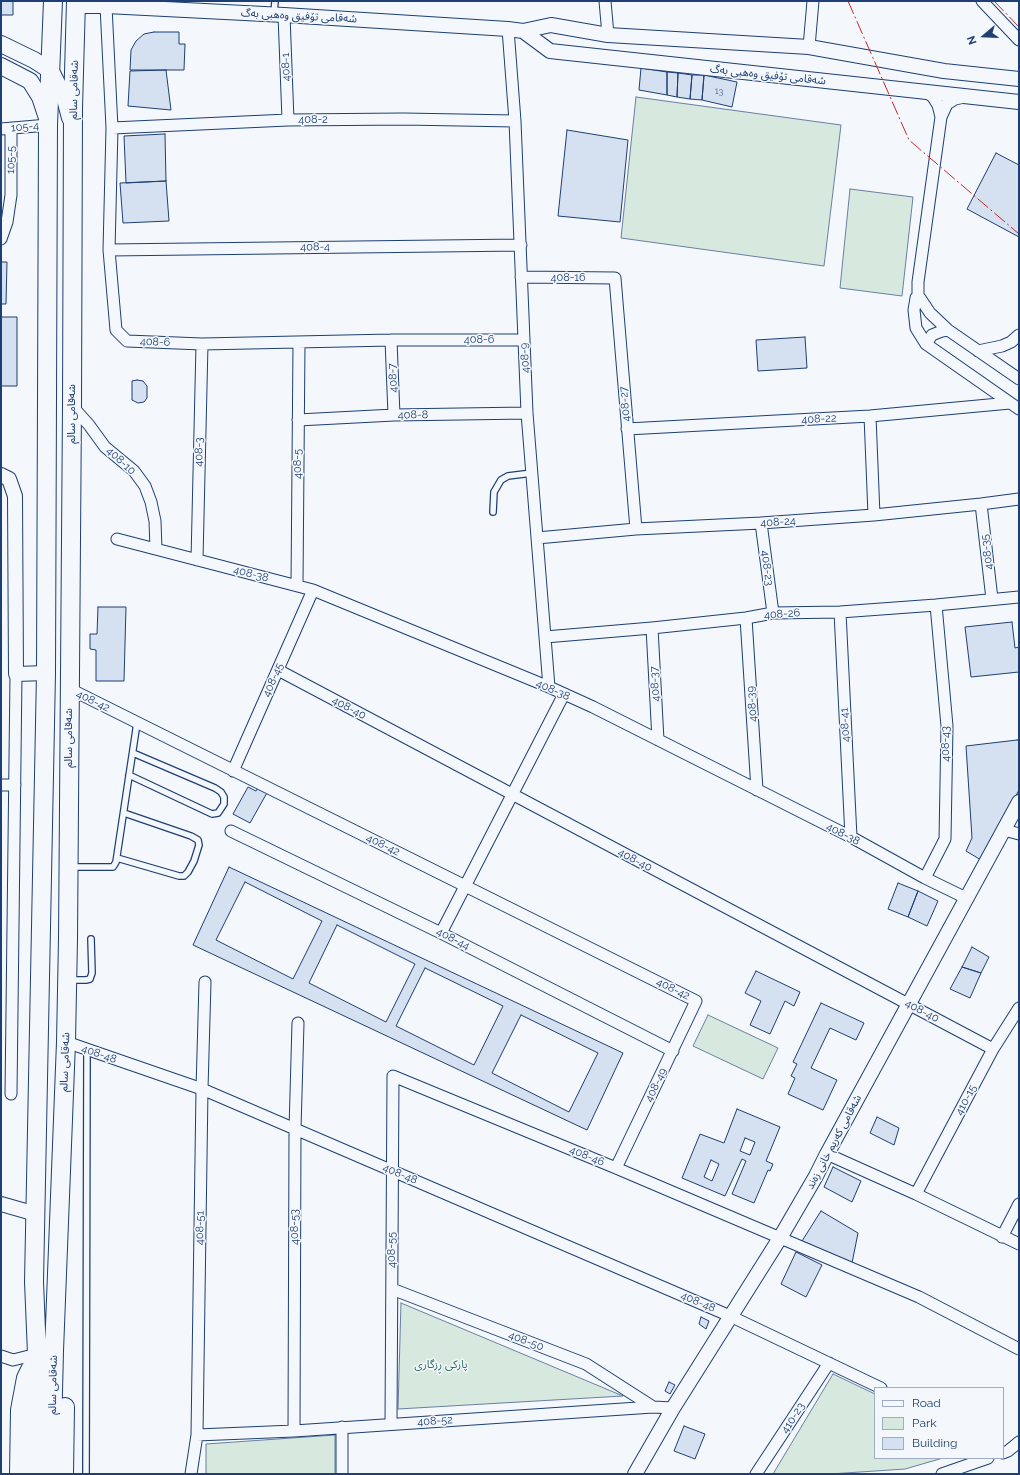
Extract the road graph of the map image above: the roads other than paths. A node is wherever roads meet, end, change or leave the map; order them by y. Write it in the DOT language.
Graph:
graph roads {
  1 [pos="53,1"];
  2 [pos="605,1"];
  3 [pos="813,1"];
  4 [pos="982,1"];
  5 [pos="77,3"];
  6 [pos="106,6"];
  7 [pos="278,10"];
  8 [pos="508,29"];
  9 [pos="523,31"];
  10 [pos="608,35"];
  11 [pos="1018,36"];
  12 [pos="1,44"];
  13 [pos="810,47"];
  14 [pos="1,66"];
  15 [pos="51,71"];
  16 [pos="1019,79"];
  17 [pos="926,92"];
  18 [pos="967,97"];
  19 [pos="1019,102"];
  20 [pos="941,117"];
  21 [pos="288,120"];
  22 [pos="515,121"];
  23 [pos="48,125"];
  24 [pos="112,128"];
  25 [pos="6,129"];
  26 [pos="73,135"];
  27 [pos="6,196"];
  28 [pos="1,239"];
  29 [pos="521,244"];
  30 [pos="109,250"];
  31 [pos="521,277"];
  32 [pos="615,278"];
  33 [pos="918,298"];
  34 [pos="948,330"];
  35 [pos="1019,335"];
  36 [pos="391,340"];
  37 [pos="524,340"];
  38 [pos="299,343"];
  39 [pos="202,344"];
  40 [pos="926,344"];
  41 [pos="978,351"];
  42 [pos="1019,379"];
  43 [pos="72,406"];
  44 [pos="1015,406"];
  45 [pos="528,413"];
  46 [pos="394,415"];
  47 [pos="870,416"];
  48 [pos="298,420"];
  49 [pos="627,429"];
  50 [pos="532,473"];
  51 [pos="1,475"];
  52 [pos="1019,499"];
  53 [pos="981,504"];
  54 [pos="494,512"];
  55 [pos="874,515"];
  56 [pos="761,523"];
  57 [pos="636,529"];
  58 [pos="537,538"];
  59 [pos="118,539"];
  60 [pos="156,549"];
  61 [pos="197,560"];
  62 [pos="297,585"];
  63 [pos="313,590"];
  64 [pos="1019,597"];
  65 [pos="992,599"];
  66 [pos="936,605"];
  67 [pos="840,612"];
  68 [pos="773,613"];
  69 [pos="746,618"];
  70 [pos="652,628"];
  71 [pos="545,637"];
  72 [pos="278,670"];
  73 [pos="46,673"];
  74 [pos="16,674"];
  75 [pos="548,687"];
  76 [pos="70,689"];
  77 [pos="564,694"];
  78 [pos="137,723"];
  79 [pos="658,740"];
  80 [pos="133,753"];
  81 [pos="233,770"];
  82 [pos="129,775"];
  83 [pos="1,785"];
  84 [pos="15,785"];
  85 [pos="757,790"];
  86 [pos="512,794"];
  87 [pos="1019,802"];
  88 [pos="124,814"];
  89 [pos="1004,830"];
  90 [pos="231,831"];
  91 [pos="1019,834"];
  92 [pos="851,837"];
  93 [pos="117,858"];
  94 [pos="68,867"];
  95 [pos="925,878"];
  96 [pos="466,886"];
  97 [pos="966,898"];
  98 [pos="441,933"];
  99 [pos="91,939"];
  100 [pos="67,980"];
  101 [pos="205,982"];
  102 [pos="696,1001"];
  103 [pos="909,1004"];
  104 [pos="1019,1008"];
  105 [pos="298,1023"];
  106 [pos="66,1042"];
  107 [pos="993,1049"];
  108 [pos="87,1050"];
  109 [pos="673,1051"];
  110 [pos="393,1076"];
  111 [pos="202,1089"];
  112 [pos="11,1094"];
  113 [pos="295,1129"];
  114 [pos="827,1154"];
  115 [pos="616,1168"];
  116 [pos="392,1171"];
  117 [pos="916,1194"];
  118 [pos="1,1204"];
  119 [pos="1019,1204"];
  120 [pos="36,1214"];
  121 [pos="1002,1237"];
  122 [pos="780,1238"];
  123 [pos="1019,1244"];
  124 [pos="392,1289"];
  125 [pos="730,1316"];
  126 [pos="1019,1349"];
  127 [pos="45,1353"];
  128 [pos="1,1356"];
  129 [pos="830,1363"];
  130 [pos="879,1387"];
  131 [pos="653,1407"];
  132 [pos="673,1408"];
  133 [pos="391,1424"];
  134 [pos="342,1427"];
  135 [pos="294,1431"];
  136 [pos="198,1435"];
  137 [pos="1019,1442"];
  138 [pos="1005,1450"];
  139 [pos="44,1455"];
  140 [pos="985,1459"];
  141 [pos="19,1474"];
  142 [pos="35,1474"];
  143 [pos="51,1474"];
  144 [pos="64,1474"];
  145 [pos="86,1474"];
  146 [pos="191,1474"];
  147 [pos="342,1474"];
  148 [pos="635,1474"];
  149 [pos="756,1474"];
  150 [pos="945,1474"];
  1 -- 15 [label="main road, شەقامی سالم"];
  2 -- 10 [label="street"];
  3 -- 13 [label="street"];
  4 -- 11 [label="street"];
  5 -- 6 [label="street, شەقامی تۆفیق وەهبی بەگ"];
  5 -- 26 [label="main road, شەقامی سالم"];
  6 -- 7 [label="street, شەقامی تۆفیق وەهبی بەگ"];
  6 -- 24 [label="street, 408-6"];
  7 -- 8 [label="street, شەقامی تۆفیق وەهبی بەگ"];
  7 -- 21 [label="street, 408-1"];
  8 -- 9 [label="street, شەقامی تۆفیق وەهبی بەگ"];
  8 -- 22 [label="street, 408-9"];
  9 -- 10 [label="street, شەقامی تۆفیق وەهبی بەگ"];
  9 -- 17 [label="street, شەقامی تۆفیق وەهبی بەگ"];
  10 -- 13 [label="street, شەقامی تۆفیق وەهبی بەگ"];
  12 -- 15 [label="main road"];
  13 -- 16 [label="street, شەقامی تۆفیق وەهبی بەگ"];
  14 -- 23 [label="main road"];
  15 -- 23 [label="main road, شەقامی سالم"];
  15 -- 26 [label="main road"];
  17 -- 18 [label="street, شەقامی تۆفیق وەهبی بەگ"];
  17 -- 20 [label="street"];
  18 -- 19 [label="street, شەقامی تۆفیق وەهبی بەگ"];
  18 -- 20 [label="street"];
  20 -- 33 [label="street"];
  21 -- 22 [label="street, 408-2"];
  21 -- 24 [label="street, 408-2"];
  22 -- 29 [label="street, 408-9"];
  23 -- 25 [label="street, 105-4"];
  23 -- 73 [label="main road, شەقامی سالم"];
  24 -- 30 [label="street, 408-6"];
  25 -- 27 [label="street, 105-5"];
  26 -- 43 [label="main road, شەقامی سالم"];
  27 -- 28 [label="street, 105-5"];
  29 -- 30 [label="street, 408-4"];
  29 -- 31 [label="street, 408-9"];
  30 -- 39 [label="street, 408-6"];
  31 -- 32 [label="street, 408-16"];
  31 -- 37 [label="street, 408-9"];
  32 -- 49 [label="street, 408-27"];
  33 -- 34 [label="street"];
  33 -- 40 [label="street"];
  34 -- 40 [label="street"];
  34 -- 41 [label="street"];
  35 -- 41 [label="street"];
  36 -- 37 [label="street, 408-6"];
  36 -- 38 [label="street, 408-6"];
  36 -- 46 [label="street, 408-7"];
  37 -- 45 [label="street, 408-9"];
  38 -- 39 [label="street, 408-6"];
  38 -- 48 [label="street, 408-5"];
  39 -- 61 [label="street, 408-3"];
  40 -- 44 [label="street"];
  41 -- 42 [label="street"];
  43 -- 60 [label="street, 408-10"];
  43 -- 76 [label="main road, شەقامی سالم"];
  44 -- 47 [label="street, 408-22"];
  45 -- 46 [label="street, 408-8"];
  45 -- 50 [label="street, 408-9"];
  46 -- 48 [label="street, 408-8"];
  47 -- 49 [label="street, 408-22"];
  47 -- 55 [label="street"];
  48 -- 62 [label="street, 408-5"];
  49 -- 57 [label="street, 408-27"];
  50 -- 54 [label="lane"];
  50 -- 58 [label="street, 408-9"];
  51 -- 74 [label="street"];
  52 -- 53 [label="street, 408-24"];
  53 -- 55 [label="street, 408-24"];
  53 -- 65 [label="street, 408-35"];
  55 -- 56 [label="street, 408-24"];
  56 -- 57 [label="street, 408-24"];
  56 -- 68 [label="street, 408-23"];
  57 -- 58 [label="street, 408-24"];
  58 -- 71 [label="street, 408-9"];
  59 -- 60 [label="street, 408-38"];
  60 -- 61 [label="street, 408-38"];
  61 -- 62 [label="street, 408-38"];
  62 -- 63 [label="street, 408-38"];
  63 -- 72 [label="street, 408-45"];
  63 -- 75 [label="street, 408-38"];
  64 -- 65 [label="street, 408-26"];
  65 -- 66 [label="street, 408-26"];
  66 -- 67 [label="street, 408-26"];
  66 -- 95 [label="street, 408-43"];
  67 -- 68 [label="street, 408-26"];
  67 -- 92 [label="street, 408-41"];
  68 -- 69 [label="street, 408-26"];
  69 -- 70 [label="street, 408-26"];
  69 -- 85 [label="street, 408-39"];
  70 -- 71 [label="street, 408-26"];
  70 -- 79 [label="street, 408-37"];
  71 -- 75 [label="street, 408-9"];
  72 -- 81 [label="street, 408-45"];
  72 -- 86 [label="street, 408-40"];
  73 -- 74 [label="street"];
  73 -- 120 [label="main road, شەقامی سالم"];
  74 -- 84 [label="street"];
  75 -- 77 [label="street, 408-38"];
  76 -- 78 [label="street, 408-42"];
  76 -- 94 [label="main road, شەقامی سالم"];
  77 -- 79 [label="street, 408-38"];
  77 -- 86 [label="street"];
  78 -- 80 [label="lane"];
  78 -- 81 [label="street, 408-42"];
  79 -- 85 [label="street, 408-38"];
  80 -- 82 [label="lane"];
  80 -- 82 [label="lane"];
  81 -- 96 [label="street, 408-42"];
  82 -- 88 [label="lane"];
  83 -- 84 [label="street"];
  84 -- 112 [label="street"];
  85 -- 92 [label="street, 408-38"];
  86 -- 96 [label="street"];
  86 -- 103 [label="street, 408-40"];
  87 -- 89 [label="street, شەقامی کەریم خانی زەند"];
  88 -- 93 [label="lane"];
  88 -- 93 [label="lane"];
  89 -- 91 [label="street"];
  89 -- 97 [label="street, شەقامی کەریم خانی زەند"];
  90 -- 98 [label="street, 408-44"];
  92 -- 95 [label="street, 408-38"];
  93 -- 94 [label="lane"];
  94 -- 100 [label="main road, شەقامی سالم"];
  95 -- 97 [label="street, 408-38"];
  96 -- 98 [label="street"];
  96 -- 102 [label="street, 408-42"];
  97 -- 103 [label="street, شەقامی کەریم خانی زەند"];
  98 -- 109 [label="street, 408-44"];
  99 -- 100 [label="lane"];
  100 -- 106 [label="main road, شەقامی سالم"];
  101 -- 111 [label="street, 408-51"];
  102 -- 109 [label="street, 408-49"];
  103 -- 107 [label="street, 408-40"];
  103 -- 114 [label="street, شەقامی کەریم خانی زەند"];
  104 -- 107 [label="street, 410-15"];
  105 -- 113 [label="street, 408-53"];
  106 -- 108 [label="street, 408-48"];
  106 -- 127 [label="main road, شەقامی سالم"];
  107 -- 117 [label="street, 410-15"];
  108 -- 111 [label="street, 408-48"];
  108 -- 145 [label="lane"];
  109 -- 115 [label="street, 408-49"];
  110 -- 115 [label="street, 408-46"];
  110 -- 116 [label="street, 408-55"];
  111 -- 113 [label="street, 408-48"];
  111 -- 136 [label="street, 408-51"];
  113 -- 116 [label="street, 408-48"];
  113 -- 135 [label="street, 408-53"];
  114 -- 117 [label="street"];
  114 -- 122 [label="street, شەقامی کەریم خانی زەند"];
  115 -- 122 [label="street, 408-46"];
  116 -- 124 [label="street, 408-55"];
  116 -- 125 [label="street, 408-48"];
  117 -- 121 [label="street"];
  118 -- 120 [label="street"];
  119 -- 121 [label="street"];
  120 -- 127 [label="main road, شەقامی سالم"];
  121 -- 123 [label="street"];
  122 -- 125 [label="street, شەقامی کەریم خانی زەند"];
  122 -- 126 [label="street, 408-46"];
  124 -- 131 [label="street, 408-50"];
  124 -- 133 [label="street, 408-55"];
  125 -- 129 [label="street, 408-48"];
  125 -- 132 [label="street, شەقامی کەریم خانی زەند"];
  127 -- 128 [label="street"];
  127 -- 139 [label="main road, شەقامی سالم"];
  127 -- 141 [label="main road"];
  127 -- 144 [label="main road"];
  129 -- 130 [label="street, 408-48"];
  129 -- 149 [label="street, 410-23"];
  131 -- 132 [label="street, 408-52"];
  131 -- 133 [label="street, 408-52"];
  132 -- 148 [label="street, شەقامی کەریم خانی زەند"];
  133 -- 134 [label="street, 408-52"];
  134 -- 135 [label="street, 408-52"];
  134 -- 147 [label="street"];
  135 -- 136 [label="street, 408-52"];
  136 -- 146 [label="street, 408-51"];
  137 -- 138 [label="street"];
  139 -- 142 [label="main road, شەقامی سالم"];
  139 -- 143 [label="main road, شەقامی سالم"];
  140 -- 150 [label="street"];
}
